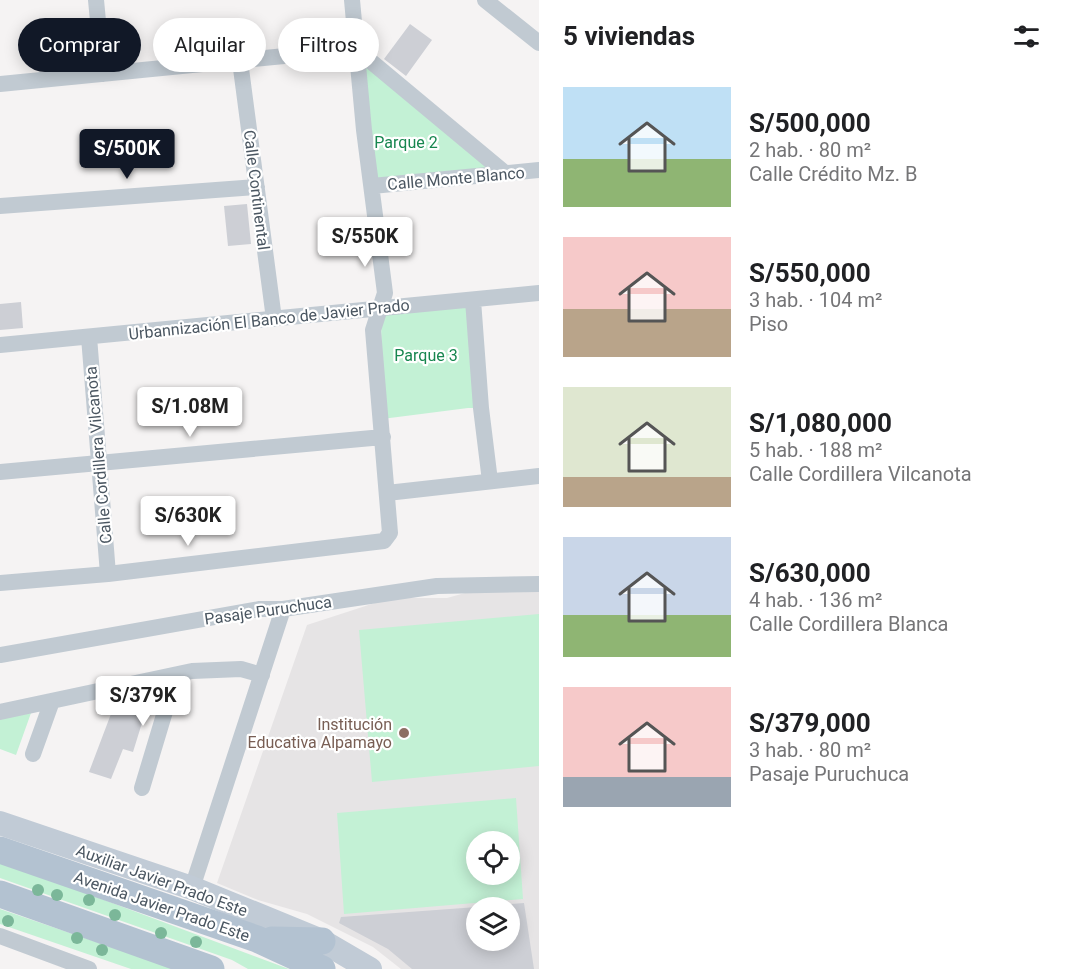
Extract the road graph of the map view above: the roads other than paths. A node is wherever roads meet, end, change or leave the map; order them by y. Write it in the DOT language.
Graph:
graph roads {
  1 [pos="96,0"];
  2 [pos="352,0"];
  3 [pos="485,0"];
  4 [pos="354,18"];
  5 [pos="539,44"];
  6 [pos="379,67"];
  7 [pos="153,69"];
  8 [pos="241,72"];
  9 [pos="360,72"];
  10 [pos="103,74"];
  11 [pos="0,84"];
  12 [pos="539,170"];
  13 [pos="506,173"];
  14 [pos="372,186"];
  15 [pos="256,187"];
  16 [pos="0,206"];
  17 [pos="539,293"];
  18 [pos="473,300"];
  19 [pos="381,309"];
  20 [pos="274,319"];
  21 [pos="89,337"];
  22 [pos="0,345"];
  23 [pos="383,437"];
  24 [pos="98,464"];
  25 [pos="0,472"];
  26 [pos="539,476"];
  27 [pos="490,481"];
  28 [pos="387,493"];
  29 [pos="108,573"];
  30 [pos="0,583"];
  31 [pos="539,584"];
  32 [pos="283,609"];
  33 [pos="0,655"];
  34 [pos="176,675"];
  35 [pos="262,675"];
  36 [pos="52,701"];
  37 [pos="0,712"];
  38 [pos="33,754"];
  39 [pos="142,788"];
  40 [pos="0,822"];
  41 [pos="0,849"];
  42 [pos="192,888"];
  43 [pos="0,894"];
  44 [pos="257,939"];
  45 [pos="1,941"];
  46 [pos="322,941"];
  47 [pos="88,969"];
  48 [pos="211,969"];
  49 [pos="322,969"];
  50 [pos="370,969"];
  1 -- 10 [label="street"];
  2 -- 4 [label="street"];
  3 -- 5 [label="street"];
  6 -- 13 [label="street"];
  7 -- 10 [label="street"];
  8 -- 15 [label="street, Calle Continental"];
  9 -- 14 [label="street"];
  10 -- 11 [label="street"];
  12 -- 13 [label="street, Calle Monte Blanco"];
  13 -- 14 [label="street, Calle Monte Blanco"];
  14 -- 19 [label="street"];
  15 -- 16 [label="street"];
  15 -- 20 [label="street, Calle Continental"];
  17 -- 18 [label="street, Urbannización El Banco de Javier Prado"];
  18 -- 19 [label="street, Urbannización El Banco de Javier Prado"];
  18 -- 27 [label="street"];
  19 -- 20 [label="street, Urbannización El Banco de Javier Prado"];
  19 -- 23 [label="street"];
  20 -- 21 [label="street, Urbannización El Banco de Javier Prado"];
  21 -- 22 [label="street, Urbannización El Banco de Javier Prado"];
  21 -- 24 [label="street, Calle Cordillera Vilcanota"];
  23 -- 24 [label="street"];
  23 -- 28 [label="street"];
  24 -- 25 [label="street"];
  24 -- 29 [label="street, Calle Cordillera Vilcanota"];
  26 -- 27 [label="street"];
  27 -- 28 [label="street"];
  28 -- 29 [label="street"];
  29 -- 30 [label="street"];
  31 -- 32 [label="street, Pasaje Puruchuca"];
  32 -- 33 [label="street, Pasaje Puruchuca"];
  32 -- 35 [label="street"];
  34 -- 35 [label="street"];
  34 -- 36 [label="street"];
  34 -- 39 [label="street"];
  35 -- 42 [label="street"];
  36 -- 37 [label="street"];
  36 -- 38 [label="street"];
  40 -- 42 [label="street, Auxiliar Javier Prado Este"];
  41 -- 44 [label="main road, Avenida Javier Prado Este"];
  42 -- 46 [label="street, Auxiliar Javier Prado Este"];
  43 -- 48 [label="main road"];
  44 -- 46 [label="main road"];
  44 -- 49 [label="main road, Avenida Javier Prado Este"];
  45 -- 47 [label="street"];
  46 -- 50 [label="street, Auxiliar Javier Prado Este"];
}
